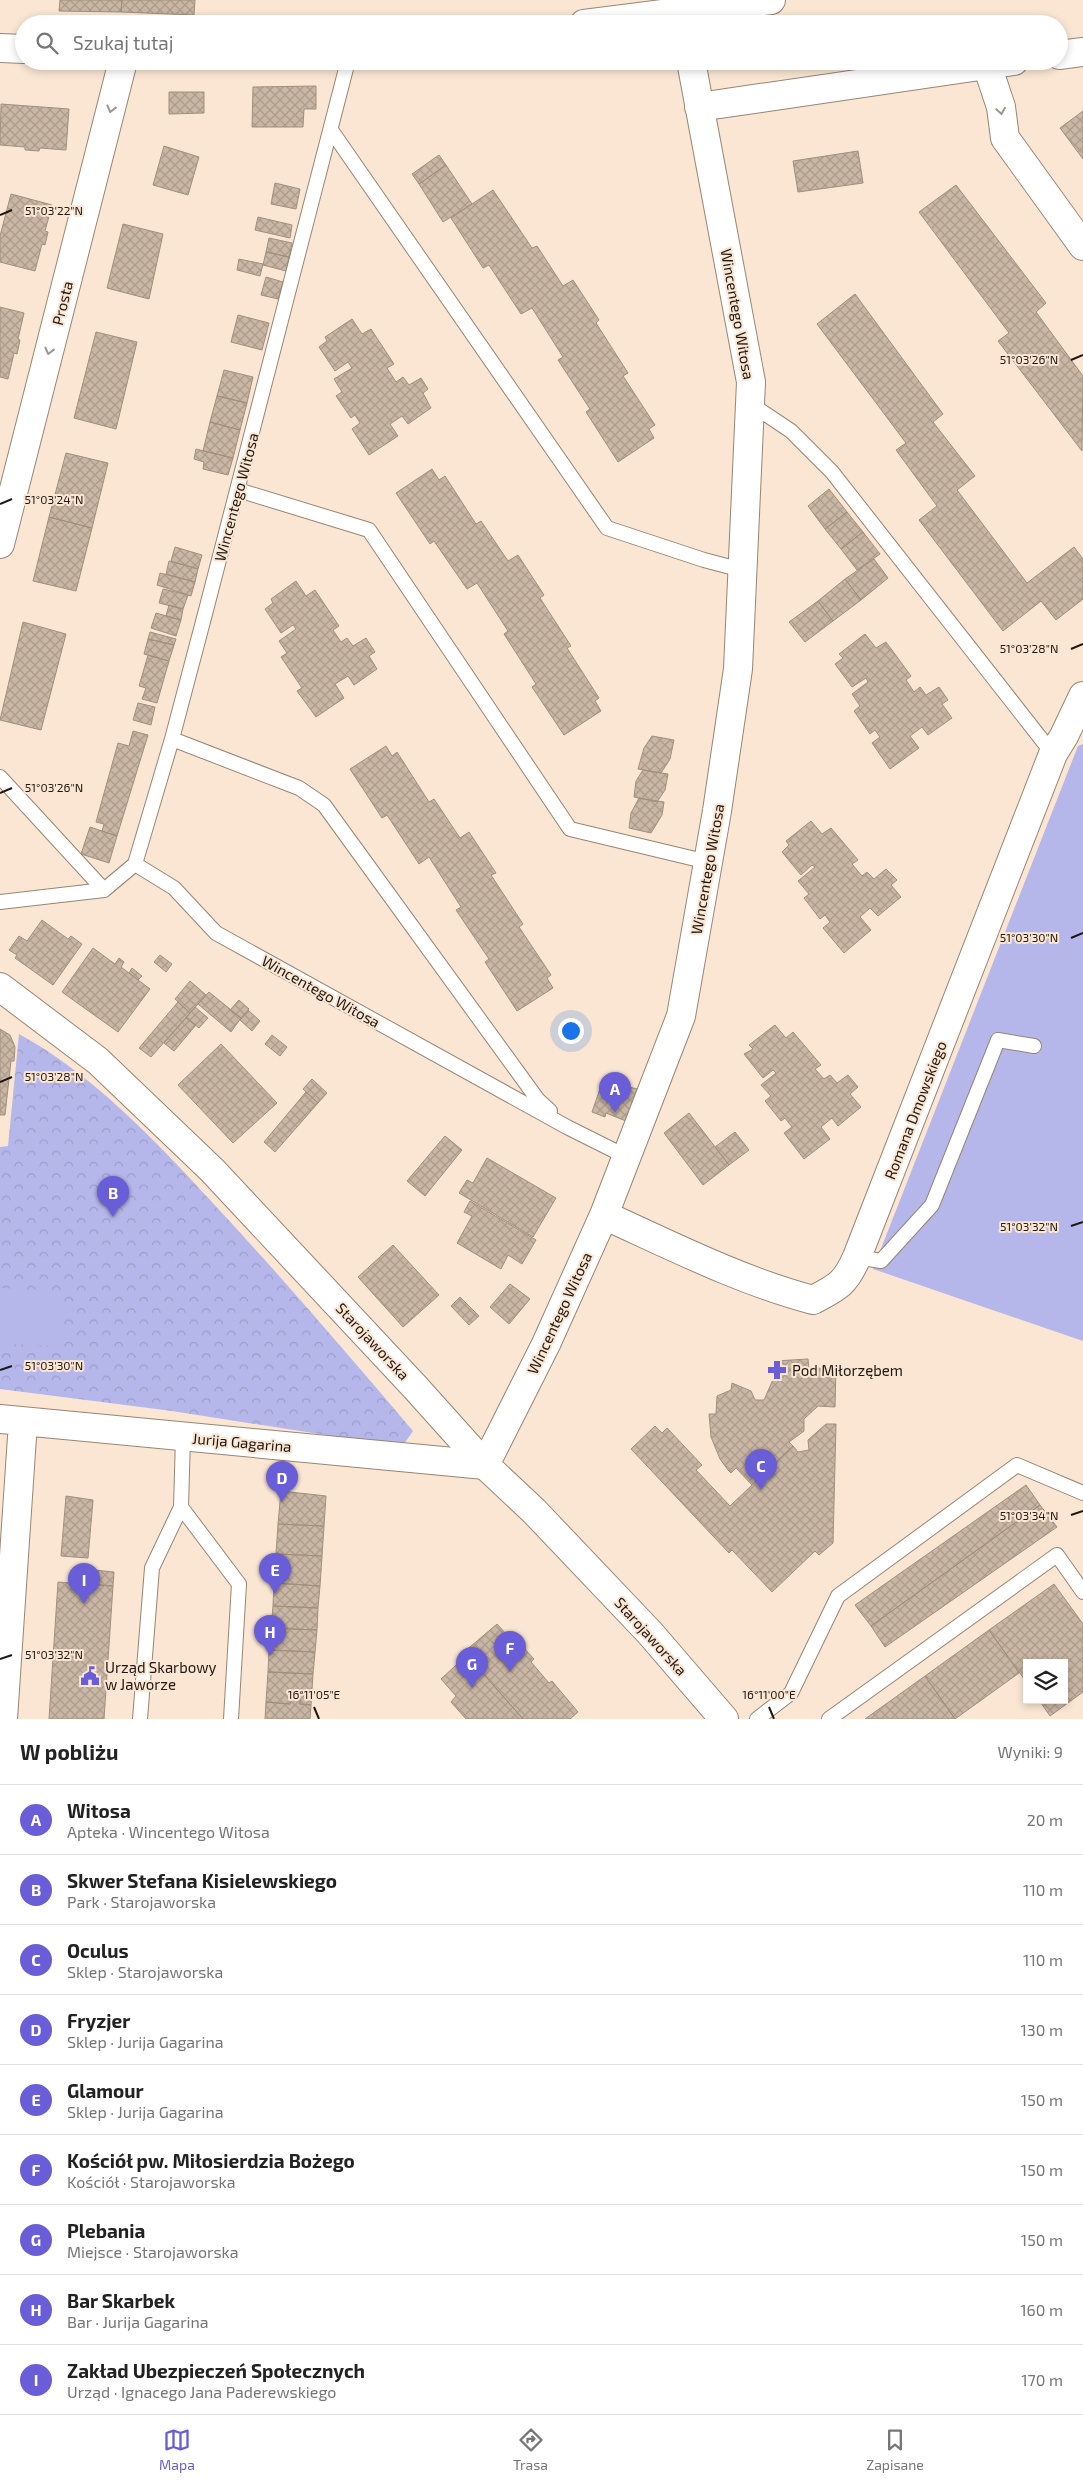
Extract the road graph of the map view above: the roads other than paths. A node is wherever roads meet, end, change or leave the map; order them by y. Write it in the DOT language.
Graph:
graph roads {
  1 [pos="771,0"];
  2 [pos="700,15"];
  3 [pos="0,48"];
  4 [pos="15,49"];
  5 [pos="1083,52"];
  6 [pos="1068,54"];
  7 [pos="121,70"];
  8 [pos="346,70"];
  9 [pos="693,70"];
  10 [pos="952,70"];
  11 [pos="988,70"];
  12 [pos="699,107"];
  13 [pos="331,130"];
  14 [pos="1083,246"];
  15 [pos="752,405"];
  16 [pos="238,490"];
  17 [pos="0,544"];
  18 [pos="742,570"];
  19 [pos="1083,696"];
  20 [pos="172,739"];
  21 [pos="1067,741"];
  22 [pos="0,777"];
  23 [pos="708,862"];
  24 [pos="135,864"];
  25 [pos="104,890"];
  26 [pos="0,902"];
  27 [pos="0,987"];
  28 [pos="1034,1046"];
  29 [pos="567,1127"];
  30 [pos="627,1157"];
  31 [pos="604,1214"];
  32 [pos="858,1257"];
  33 [pos="11,1420"];
  34 [pos="183,1437"];
  35 [pos="484,1465"];
  36 [pos="1083,1493"];
  37 [pos="180,1507"];
  38 [pos="1083,1592"];
  39 [pos="3,1719"];
  40 [pos="140,1719"];
  41 [pos="231,1719"];
  42 [pos="724,1719"];
  43 [pos="757,1719"];
  44 [pos="829,1719"];
  1 -- 2 [label="street"];
  3 -- 4 [label="street"];
  5 -- 6 [label="street"];
  7 -- 17 [label="street, Prosta, one-way"];
  8 -- 13 [label="lane, Wincentego Witosa"];
  9 -- 12 [label="street, Wincentego Witosa"];
  10 -- 12 [label="street"];
  11 -- 14 [label="street, one-way"];
  12 -- 15 [label="street, Wincentego Witosa"];
  13 -- 16 [label="lane, Wincentego Witosa"];
  13 -- 18 [label="lane"];
  15 -- 18 [label="street, Wincentego Witosa"];
  15 -- 21 [label="lane"];
  16 -- 20 [label="lane, Wincentego Witosa"];
  16 -- 23 [label="lane"];
  18 -- 23 [label="street, Wincentego Witosa"];
  19 -- 21 [label="street, Romana Dmowskiego"];
  20 -- 24 [label="lane, Wincentego Witosa"];
  20 -- 29 [label="lane"];
  21 -- 32 [label="street, Romana Dmowskiego"];
  22 -- 25 [label="lane"];
  23 -- 30 [label="street, Wincentego Witosa"];
  24 -- 25 [label="lane"];
  24 -- 29 [label="lane, Wincentego Witosa"];
  25 -- 26 [label="lane"];
  27 -- 35 [label="street, Starojaworska"];
  28 -- 32 [label="lane"];
  29 -- 30 [label="lane, Wincentego Witosa"];
  30 -- 31 [label="street, Wincentego Witosa"];
  31 -- 32 [label="street, Romana Dmowskiego"];
  31 -- 35 [label="street, Wincentego Witosa"];
  33 -- 34 [label="street, Jurija Gagarina"];
  33 -- 39 [label="street"];
  34 -- 35 [label="street, Jurija Gagarina"];
  34 -- 37 [label="lane"];
  35 -- 42 [label="street, Starojaworska"];
  36 -- 43 [label="lane"];
  37 -- 40 [label="lane"];
  37 -- 41 [label="lane"];
  38 -- 44 [label="lane"];
}
